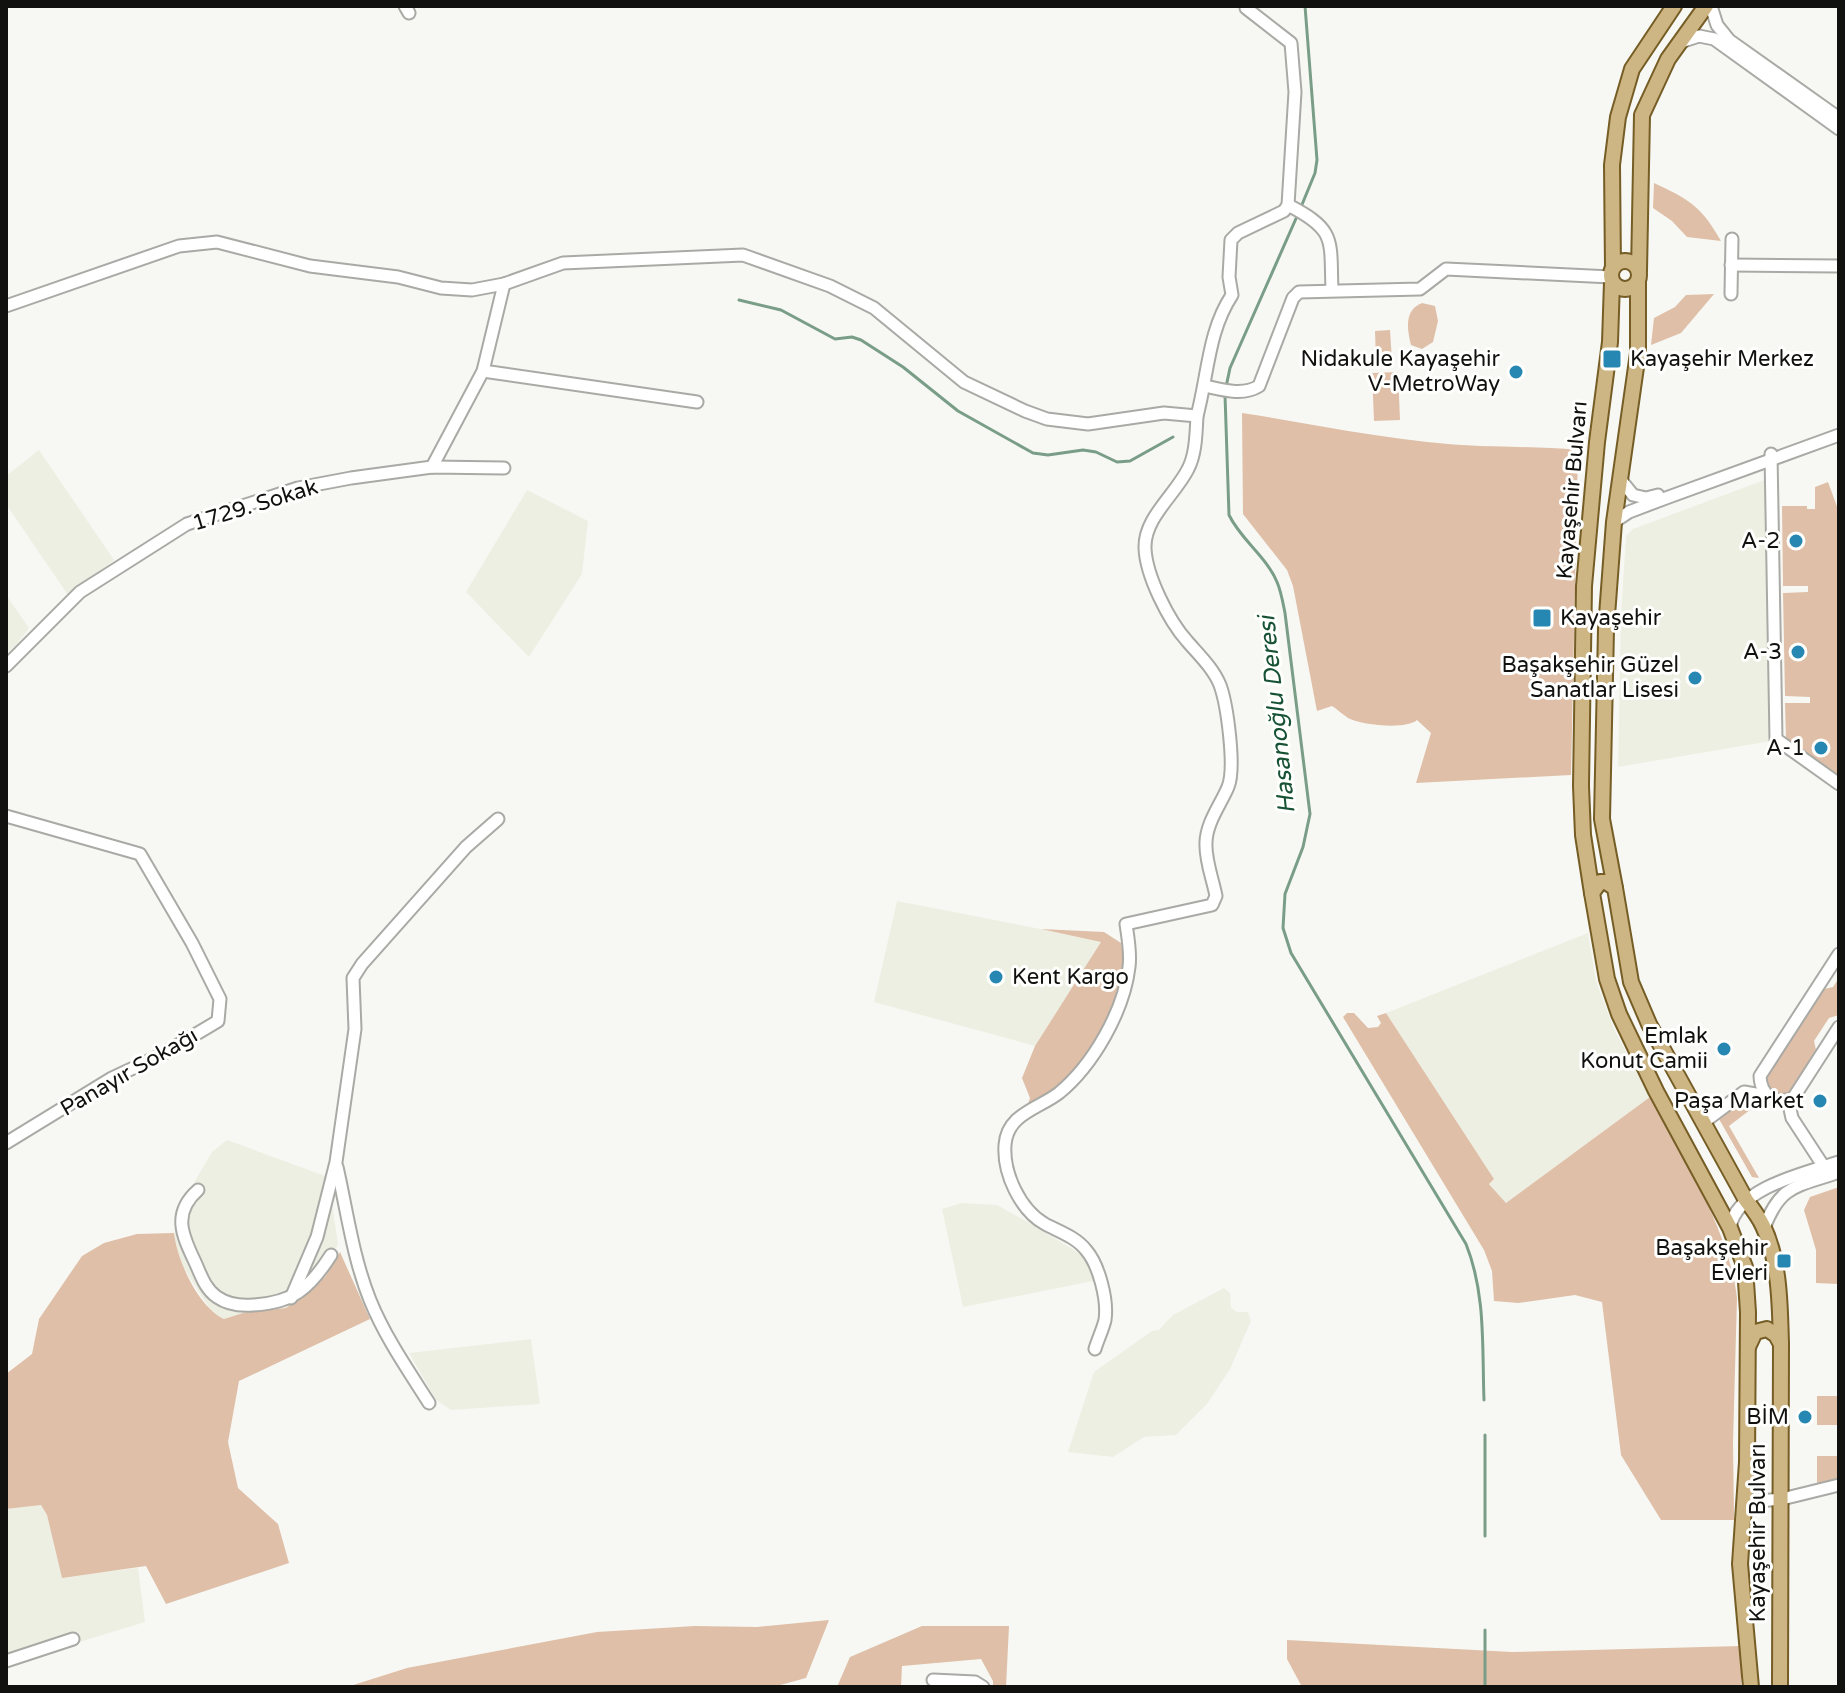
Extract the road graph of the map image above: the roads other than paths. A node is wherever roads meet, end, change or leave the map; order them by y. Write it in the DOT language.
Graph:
graph roads {
  1 [pos="1709,6"];
  2 [pos="1672,7"];
  3 [pos="1246,8"];
  4 [pos="1680,42"];
  5 [pos="1839,118"];
  6 [pos="1839,129"];
  7 [pos="1614,143"];
  8 [pos="1641,150"];
  9 [pos="1296,209"];
  10 [pos="1732,239"];
  11 [pos="1731,265"];
  12 [pos="1839,266"];
  13 [pos="1612,276"];
  14 [pos="1639,276"];
  15 [pos="504,284"];
  16 [pos="1332,290"];
  17 [pos="1731,294"];
  18 [pos="6,306"];
  19 [pos="483,371"];
  20 [pos="1211,387"];
  21 [pos="697,402"];
  22 [pos="1197,416"];
  23 [pos="1839,428"];
  24 [pos="1839,435"];
  25 [pos="1771,457"];
  26 [pos="432,467"];
  27 [pos="504,468"];
  28 [pos="1620,479"];
  29 [pos="1614,522"];
  30 [pos="6,666"];
  31 [pos="1839,784"];
  32 [pos="6,816"];
  33 [pos="498,819"];
  34 [pos="1615,888"];
  35 [pos="1592,893"];
  36 [pos="1839,954"];
  37 [pos="1839,1027"];
  38 [pos="1767,1096"];
  39 [pos="1794,1098"];
  40 [pos="1704,1122"];
  41 [pos="6,1143"];
  42 [pos="336,1162"];
  43 [pos="1839,1162"];
  44 [pos="1824,1167"];
  45 [pos="1839,1172"];
  46 [pos="198,1190"];
  47 [pos="1746,1200"];
  48 [pos="1730,1228"];
  49 [pos="1764,1228"];
  50 [pos="331,1255"];
  51 [pos="291,1298"];
  52 [pos="1781,1345"];
  53 [pos="1095,1349"];
  54 [pos="1746,1358"];
  55 [pos="429,1403"];
  56 [pos="1839,1485"];
  57 [pos="1782,1499"];
  58 [pos="1744,1502"];
  59 [pos="73,1639"];
  60 [pos="7,1662"];
  61 [pos="933,1680"];
  62 [pos="983,1687"];
  63 [pos="1751,1687"];
  64 [pos="1780,1687"];
  1 -- 4 [label="main road, Kayaşehir Bulvarı"];
  1 -- 5 [label="street"];
  2 -- 7 [label="main road, Kayaşehir Bulvarı"];
  3 -- 9 [label="street"];
  4 -- 6 [label="street"];
  4 -- 8 [label="main road, Kayaşehir Bulvarı"];
  7 -- 8 [label="main road"];
  7 -- 13 [label="main road, Kayaşehir Bulvarı"];
  8 -- 14 [label="main road, Kayaşehir Bulvarı"];
  9 -- 16 [label="street"];
  9 -- 20 [label="street"];
  10 -- 11 [label="street"];
  11 -- 12 [label="street"];
  11 -- 17 [label="street"];
  13 -- 14 [label="main road"];
  13 -- 14 [label="main road"];
  13 -- 16 [label="street"];
  13 -- 35 [label="main road, Kayaşehir Bulvarı"];
  14 -- 28 [label="main road, Kayaşehir Bulvarı"];
  15 -- 18 [label="street"];
  15 -- 19 [label="street"];
  15 -- 22 [label="street"];
  16 -- 20 [label="street"];
  19 -- 21 [label="street"];
  19 -- 26 [label="street"];
  20 -- 22 [label="street"];
  22 -- 53 [label="street"];
  23 -- 25 [label="street"];
  24 -- 25 [label="street"];
  25 -- 28 [label="street"];
  25 -- 29 [label="street"];
  25 -- 31 [label="street"];
  26 -- 27 [label="street, 1729. Sokak"];
  26 -- 30 [label="street, 1729. Sokak"];
  28 -- 29 [label="main road, Kayaşehir Bulvarı"];
  29 -- 34 [label="main road, Kayaşehir Bulvarı"];
  32 -- 41 [label="street, Panayır Sokağı"];
  33 -- 42 [label="street"];
  34 -- 35 [label="main road"];
  34 -- 40 [label="main road, Kayaşehir Bulvarı"];
  35 -- 48 [label="main road, Kayaşehir Bulvarı"];
  36 -- 38 [label="street"];
  37 -- 39 [label="street"];
  38 -- 39 [label="street"];
  38 -- 40 [label="street"];
  39 -- 44 [label="street"];
  40 -- 47 [label="main road, Kayaşehir Bulvarı"];
  42 -- 51 [label="street"];
  42 -- 55 [label="street"];
  43 -- 44 [label="street"];
  44 -- 47 [label="street"];
  45 -- 49 [label="street"];
  46 -- 51 [label="street"];
  47 -- 48 [label="street"];
  47 -- 49 [label="main road, Kayaşehir Bulvarı"];
  48 -- 54 [label="main road, Kayaşehir Bulvarı"];
  49 -- 52 [label="main road, Kayaşehir Bulvarı"];
  50 -- 51 [label="street"];
  52 -- 54 [label="main road"];
  52 -- 57 [label="main road, Kayaşehir Bulvarı"];
  54 -- 58 [label="main road, Kayaşehir Bulvarı"];
  56 -- 57 [label="street"];
  57 -- 58 [label="street"];
  57 -- 64 [label="main road, Kayaşehir Bulvarı"];
  58 -- 63 [label="main road, Kayaşehir Bulvarı"];
  59 -- 60 [label="street"];
  61 -- 62 [label="street"];
}
